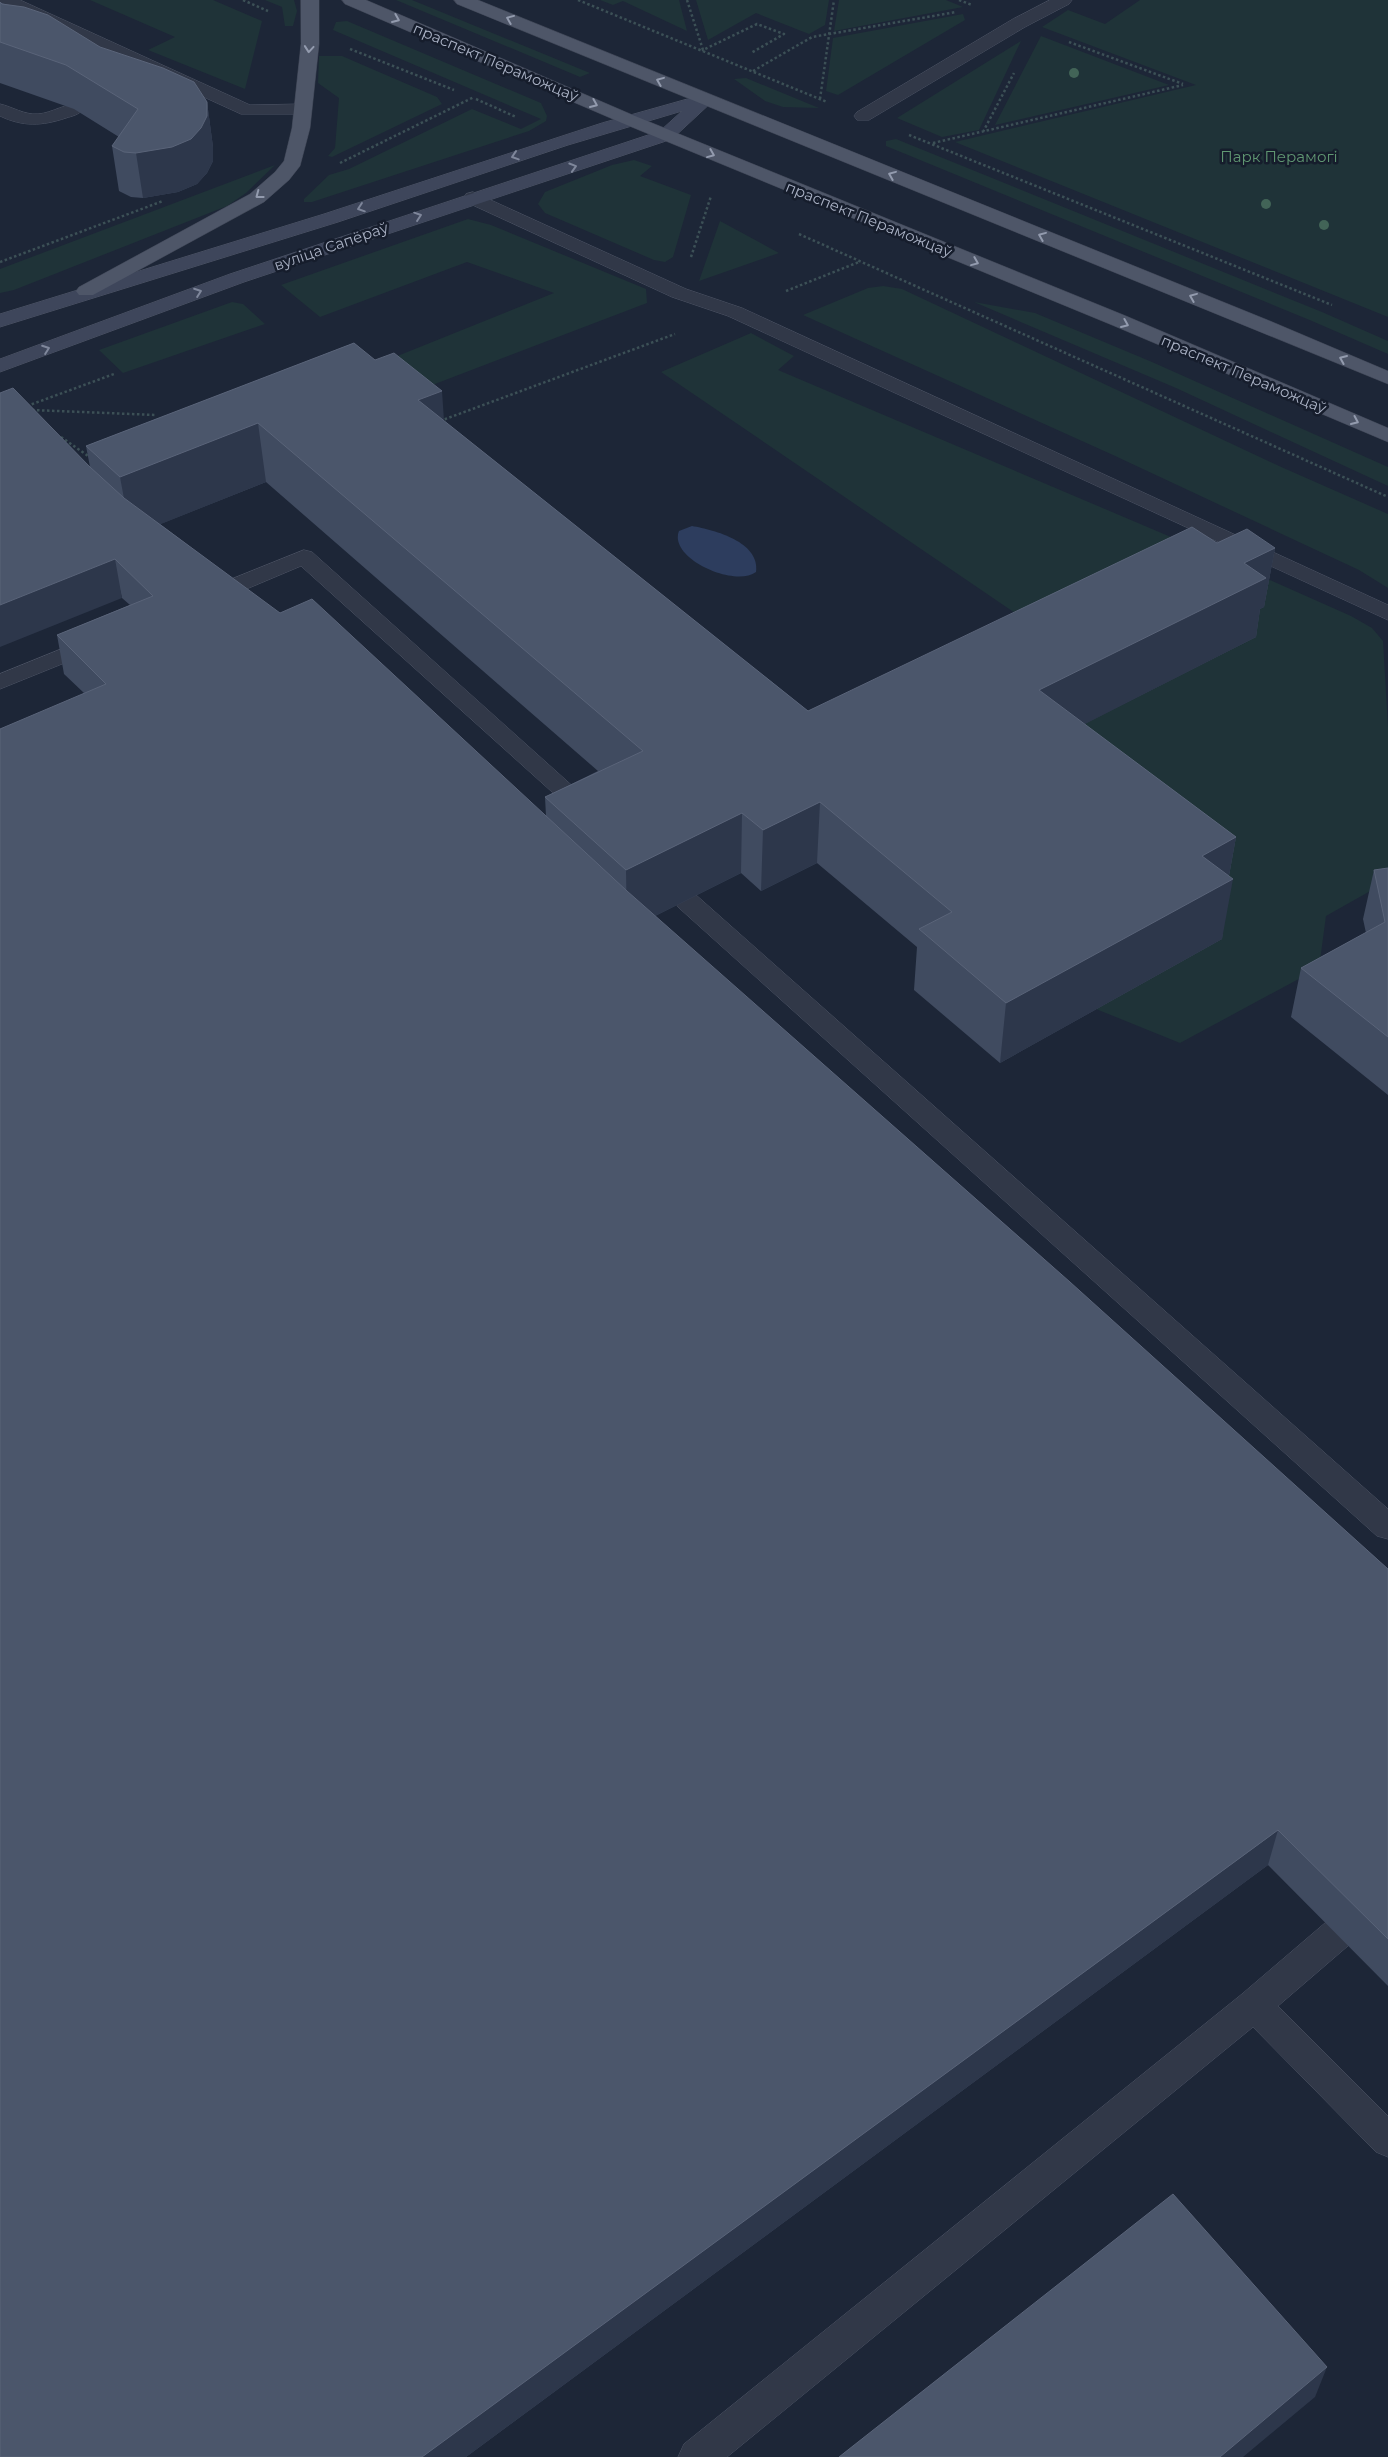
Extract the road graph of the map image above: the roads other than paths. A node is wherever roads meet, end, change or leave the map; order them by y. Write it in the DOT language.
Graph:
graph roads {
  1 [pos="6,0"];
  2 [pos="310,0"];
  3 [pos="352,0"];
  4 [pos="463,0"];
  5 [pos="1063,0"];
  6 [pos="705,100"];
  7 [pos="0,109"];
  8 [pos="74,109"];
  9 [pos="303,109"];
  10 [pos="863,116"];
  11 [pos="627,119"];
  12 [pos="666,135"];
  13 [pos="473,198"];
  14 [pos="86,291"];
  15 [pos="0,321"];
  16 [pos="0,366"];
  17 [pos="1388,378"];
  18 [pos="1388,436"];
  19 [pos="210,596"];
  20 [pos="1388,613"];
  21 [pos="119,633"];
  22 [pos="0,682"];
  23 [pos="607,829"];
  24 [pos="687,900"];
  25 [pos="1388,1527"];
  26 [pos="1337,1934"];
  27 [pos="1254,2005"];
  28 [pos="1388,2140"];
  29 [pos="697,2457"];
  1 -- 9 [label="lane"];
  2 -- 9 [label="main road, one-way"];
  3 -- 11 [label="main road, праспект Пераможцаў, one-way"];
  6 -- 4 [label="main road, one-way"];
  5 -- 10 [label="lane"];
  6 -- 11 [label="main road, вуліца Сапёраў"];
  6 -- 12 [label="main road"];
  17 -- 6 [label="main road, one-way"];
  7 -- 8 [label="lane"];
  9 -- 14 [label="main road, one-way"];
  11 -- 12 [label="main road, праспект Пераможцаў"];
  11 -- 14 [label="main road, вуліца Сапёраў, one-way"];
  13 -- 12 [label="main road, вуліца Сапёраў, one-way"];
  12 -- 18 [label="main road, праспект Пераможцаў, one-way"];
  16 -- 13 [label="main road, вуліца Сапёраў, one-way"];
  13 -- 20 [label="lane"];
  14 -- 15 [label="main road, вуліца Сапёраў"];
  19 -- 23 [label="lane"];
  21 -- 22 [label="lane"];
  24 -- 25 [label="lane"];
  26 -- 27 [label="lane"];
  27 -- 28 [label="lane"];
  27 -- 29 [label="lane"];
}
